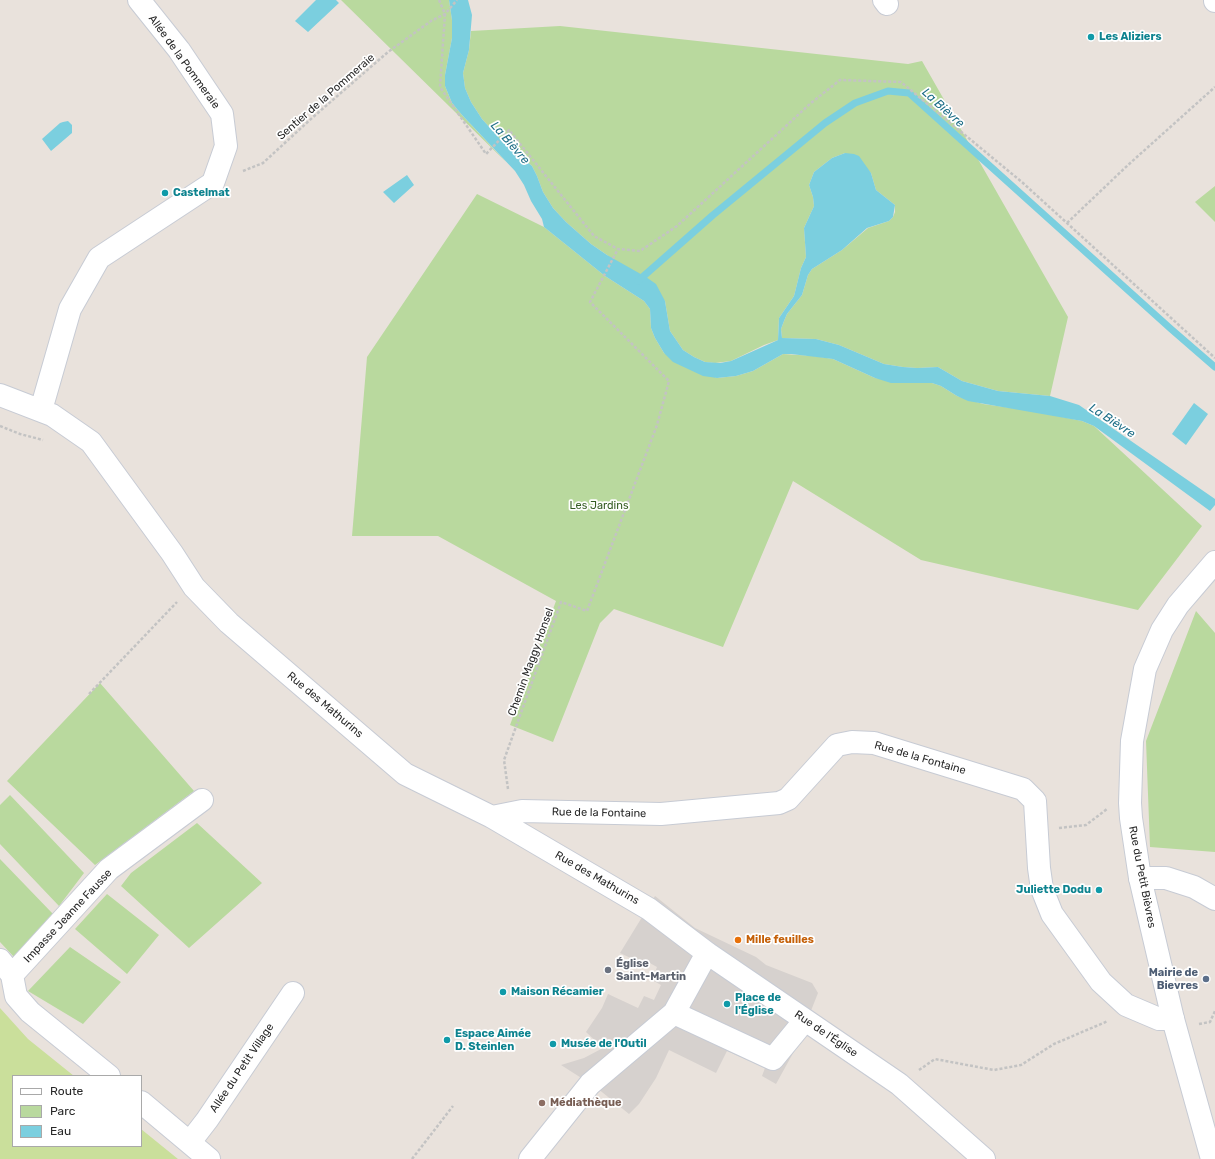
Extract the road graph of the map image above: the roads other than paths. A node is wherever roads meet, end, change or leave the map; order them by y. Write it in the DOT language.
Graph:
graph roads {
  1 [pos="139,0"];
  2 [pos="0,395"];
  3 [pos="41,410"];
  4 [pos="1215,562"];
  5 [pos="202,800"];
  6 [pos="492,817"];
  7 [pos="1140,878"];
  8 [pos="1215,899"];
  9 [pos="707,953"];
  10 [pos="6,968"];
  11 [pos="293,993"];
  12 [pos="674,1013"];
  13 [pos="1173,1019"];
  14 [pos="805,1020"];
  15 [pos="108,1075"];
  16 [pos="142,1103"];
  17 [pos="190,1142"];
  18 [pos="209,1159"];
  19 [pos="530,1159"];
  20 [pos="984,1159"];
  21 [pos="1212,1159"];
  1 -- 3 [label="street, Allée de la Pommeraie"];
  2 -- 3 [label="street, Rue des Mathurins"];
  3 -- 6 [label="street, Rue des Mathurins"];
  4 -- 7 [label="street, Rue du Petit Bièvres"];
  5 -- 10 [label="street, Impasse Jeanne Fausse"];
  6 -- 9 [label="street, Rue des Mathurins"];
  6 -- 13 [label="street, Rue de la Fontaine"];
  7 -- 8 [label="street"];
  7 -- 13 [label="street, Rue du Petit Bièvres"];
  9 -- 12 [label="street"];
  9 -- 14 [label="street, Rue de l'Église"];
  10 -- 15 [label="street"];
  11 -- 17 [label="street, Allée du Petit Village"];
  12 -- 14 [label="street"];
  12 -- 19 [label="street"];
  13 -- 21 [label="street, Rue du Petit Bièvres"];
  14 -- 20 [label="street, Rue de l'Église"];
  16 -- 17 [label="street"];
  17 -- 18 [label="street"];
}
